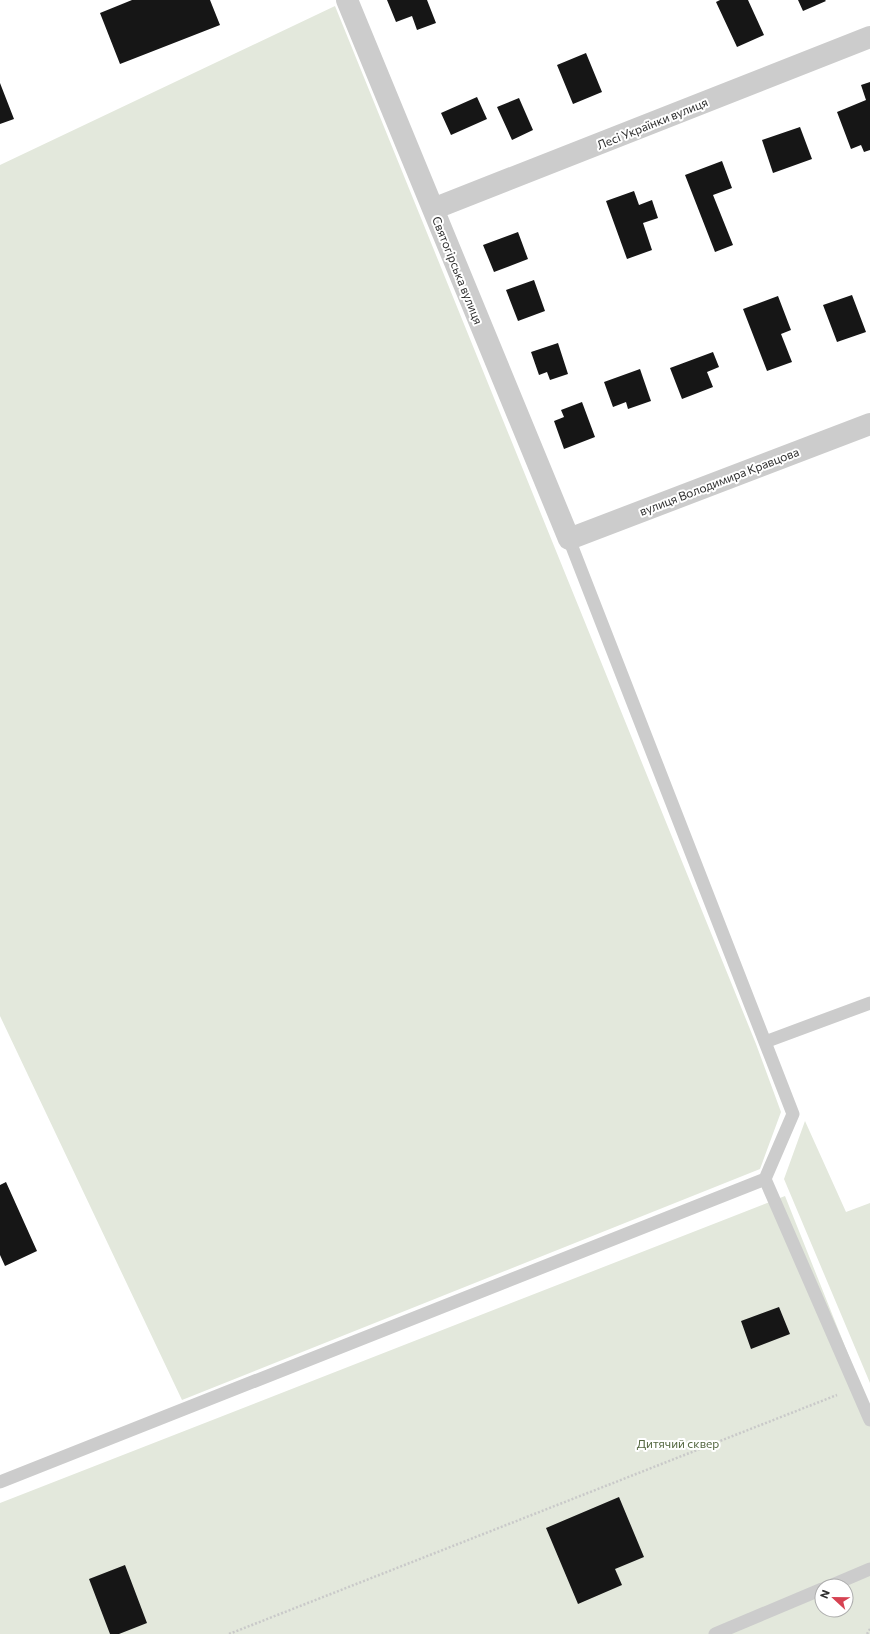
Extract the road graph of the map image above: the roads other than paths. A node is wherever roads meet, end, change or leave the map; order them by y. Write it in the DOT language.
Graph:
graph roads {
  1 [pos="347,0"];
  2 [pos="870,37"];
  3 [pos="433,209"];
  4 [pos="870,424"];
  5 [pos="569,539"];
  6 [pos="870,1003"];
  7 [pos="765,1042"];
  8 [pos="764,1179"];
  9 [pos="870,1420"];
  10 [pos="0,1482"];
  11 [pos="870,1569"];
  12 [pos="849,1578"];
  13 [pos="814,1592"];
  14 [pos="715,1634"];
  1 -- 3 [label="street, Святогірська вулиця"];
  2 -- 3 [label="street, Лесі Українки вулиця"];
  3 -- 5 [label="street, Святогірська вулиця"];
  4 -- 5 [label="street, вулиця Володимира Кравцова"];
  5 -- 7 [label="lane"];
  6 -- 7 [label="lane"];
  7 -- 8 [label="lane"];
  8 -- 9 [label="lane"];
  8 -- 10 [label="lane"];
  11 -- 12 [label="lane"];
  13 -- 14 [label="lane"];
}
